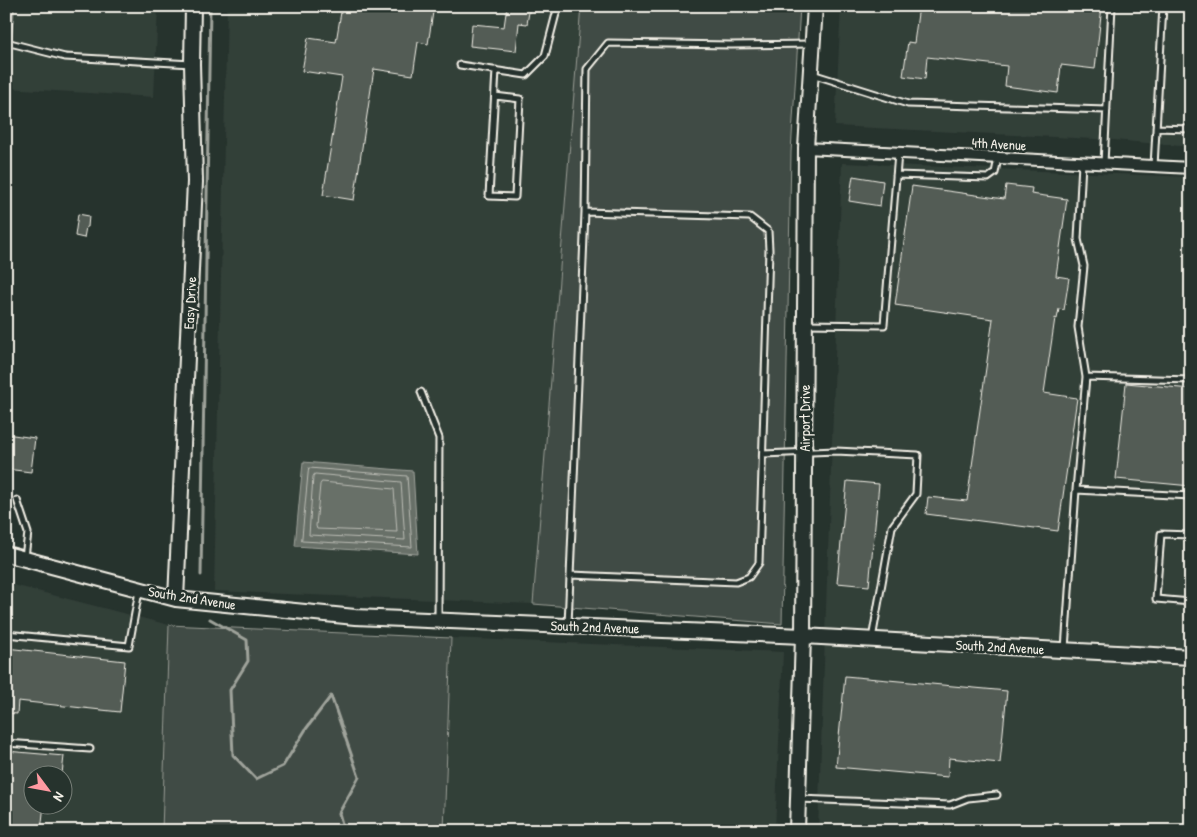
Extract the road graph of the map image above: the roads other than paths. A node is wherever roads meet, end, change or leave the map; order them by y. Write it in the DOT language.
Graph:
graph roads {
  1 [pos="10,6"];
  2 [pos="193,6"];
  3 [pos="558,6"];
  4 [pos="815,6"];
  5 [pos="1112,6"];
  6 [pos="1163,6"];
  7 [pos="6,42"];
  8 [pos="812,44"];
  9 [pos="192,64"];
  10 [pos="460,65"];
  11 [pos="496,70"];
  12 [pos="810,74"];
  13 [pos="495,96"];
  14 [pos="1107,110"];
  15 [pos="1156,128"];
  16 [pos="1191,129"];
  17 [pos="806,148"];
  18 [pos="898,152"];
  19 [pos="998,158"];
  20 [pos="1082,162"];
  21 [pos="1104,163"];
  22 [pos="1154,166"];
  23 [pos="1191,168"];
  24 [pos="896,175"];
  25 [pos="585,212"];
  26 [pos="805,324"];
  27 [pos="1086,377"];
  28 [pos="1191,380"];
  29 [pos="420,392"];
  30 [pos="805,452"];
  31 [pos="763,454"];
  32 [pos="1076,490"];
  33 [pos="1191,496"];
  34 [pos="17,500"];
  35 [pos="1191,535"];
  36 [pos="6,554"];
  37 [pos="25,560"];
  38 [pos="571,575"];
  39 [pos="139,590"];
  40 [pos="176,599"];
  41 [pos="1191,602"];
  42 [pos="438,621"];
  43 [pos="568,626"];
  44 [pos="6,634"];
  45 [pos="803,636"];
  46 [pos="872,640"];
  47 [pos="1065,650"];
  48 [pos="1191,657"];
  49 [pos="6,743"];
  50 [pos="90,749"];
  51 [pos="997,796"];
  52 [pos="798,799"];
  53 [pos="797,831"];
  1 -- 7 [label="lane"];
  2 -- 9 [label="street, Easy Drive"];
  3 -- 11 [label="lane"];
  4 -- 8 [label="street, Airport Drive"];
  5 -- 14 [label="lane"];
  6 -- 15 [label="lane"];
  7 -- 9 [label="lane"];
  8 -- 12 [label="street, Airport Drive"];
  8 -- 25 [label="lane"];
  9 -- 40 [label="street, Easy Drive"];
  10 -- 11 [label="lane"];
  11 -- 13 [label="lane"];
  12 -- 14 [label="lane"];
  12 -- 17 [label="street, Airport Drive"];
  13 -- 13 [label="lane"];
  14 -- 21 [label="lane"];
  15 -- 16 [label="lane"];
  15 -- 22 [label="lane"];
  17 -- 18 [label="street, 4th Avenue"];
  17 -- 26 [label="street, Airport Drive"];
  18 -- 19 [label="street, 4th Avenue"];
  18 -- 24 [label="lane"];
  19 -- 20 [label="street, 4th Avenue"];
  19 -- 24 [label="lane"];
  20 -- 21 [label="street, 4th Avenue"];
  20 -- 27 [label="lane"];
  21 -- 22 [label="street, 4th Avenue"];
  22 -- 23 [label="street, 4th Avenue"];
  24 -- 26 [label="lane"];
  25 -- 31 [label="lane"];
  25 -- 38 [label="lane"];
  26 -- 30 [label="street, Airport Drive"];
  27 -- 28 [label="lane"];
  27 -- 32 [label="lane"];
  29 -- 42 [label="lane"];
  30 -- 31 [label="lane"];
  30 -- 45 [label="street, Airport Drive"];
  30 -- 46 [label="lane"];
  31 -- 38 [label="lane"];
  32 -- 33 [label="lane"];
  32 -- 47 [label="lane"];
  34 -- 37 [label="lane"];
  35 -- 41 [label="lane"];
  36 -- 37 [label="street, South 2nd Avenue"];
  37 -- 39 [label="street, South 2nd Avenue"];
  38 -- 43 [label="lane"];
  39 -- 40 [label="street, South 2nd Avenue"];
  39 -- 44 [label="lane"];
  40 -- 42 [label="street, South 2nd Avenue"];
  42 -- 43 [label="street, South 2nd Avenue"];
  43 -- 45 [label="street, South 2nd Avenue"];
  45 -- 46 [label="street, South 2nd Avenue"];
  45 -- 52 [label="street, Airport Drive"];
  46 -- 47 [label="street, South 2nd Avenue"];
  47 -- 48 [label="street, South 2nd Avenue"];
  49 -- 50 [label="lane"];
  51 -- 52 [label="lane"];
  52 -- 53 [label="street, Airport Drive"];
}
